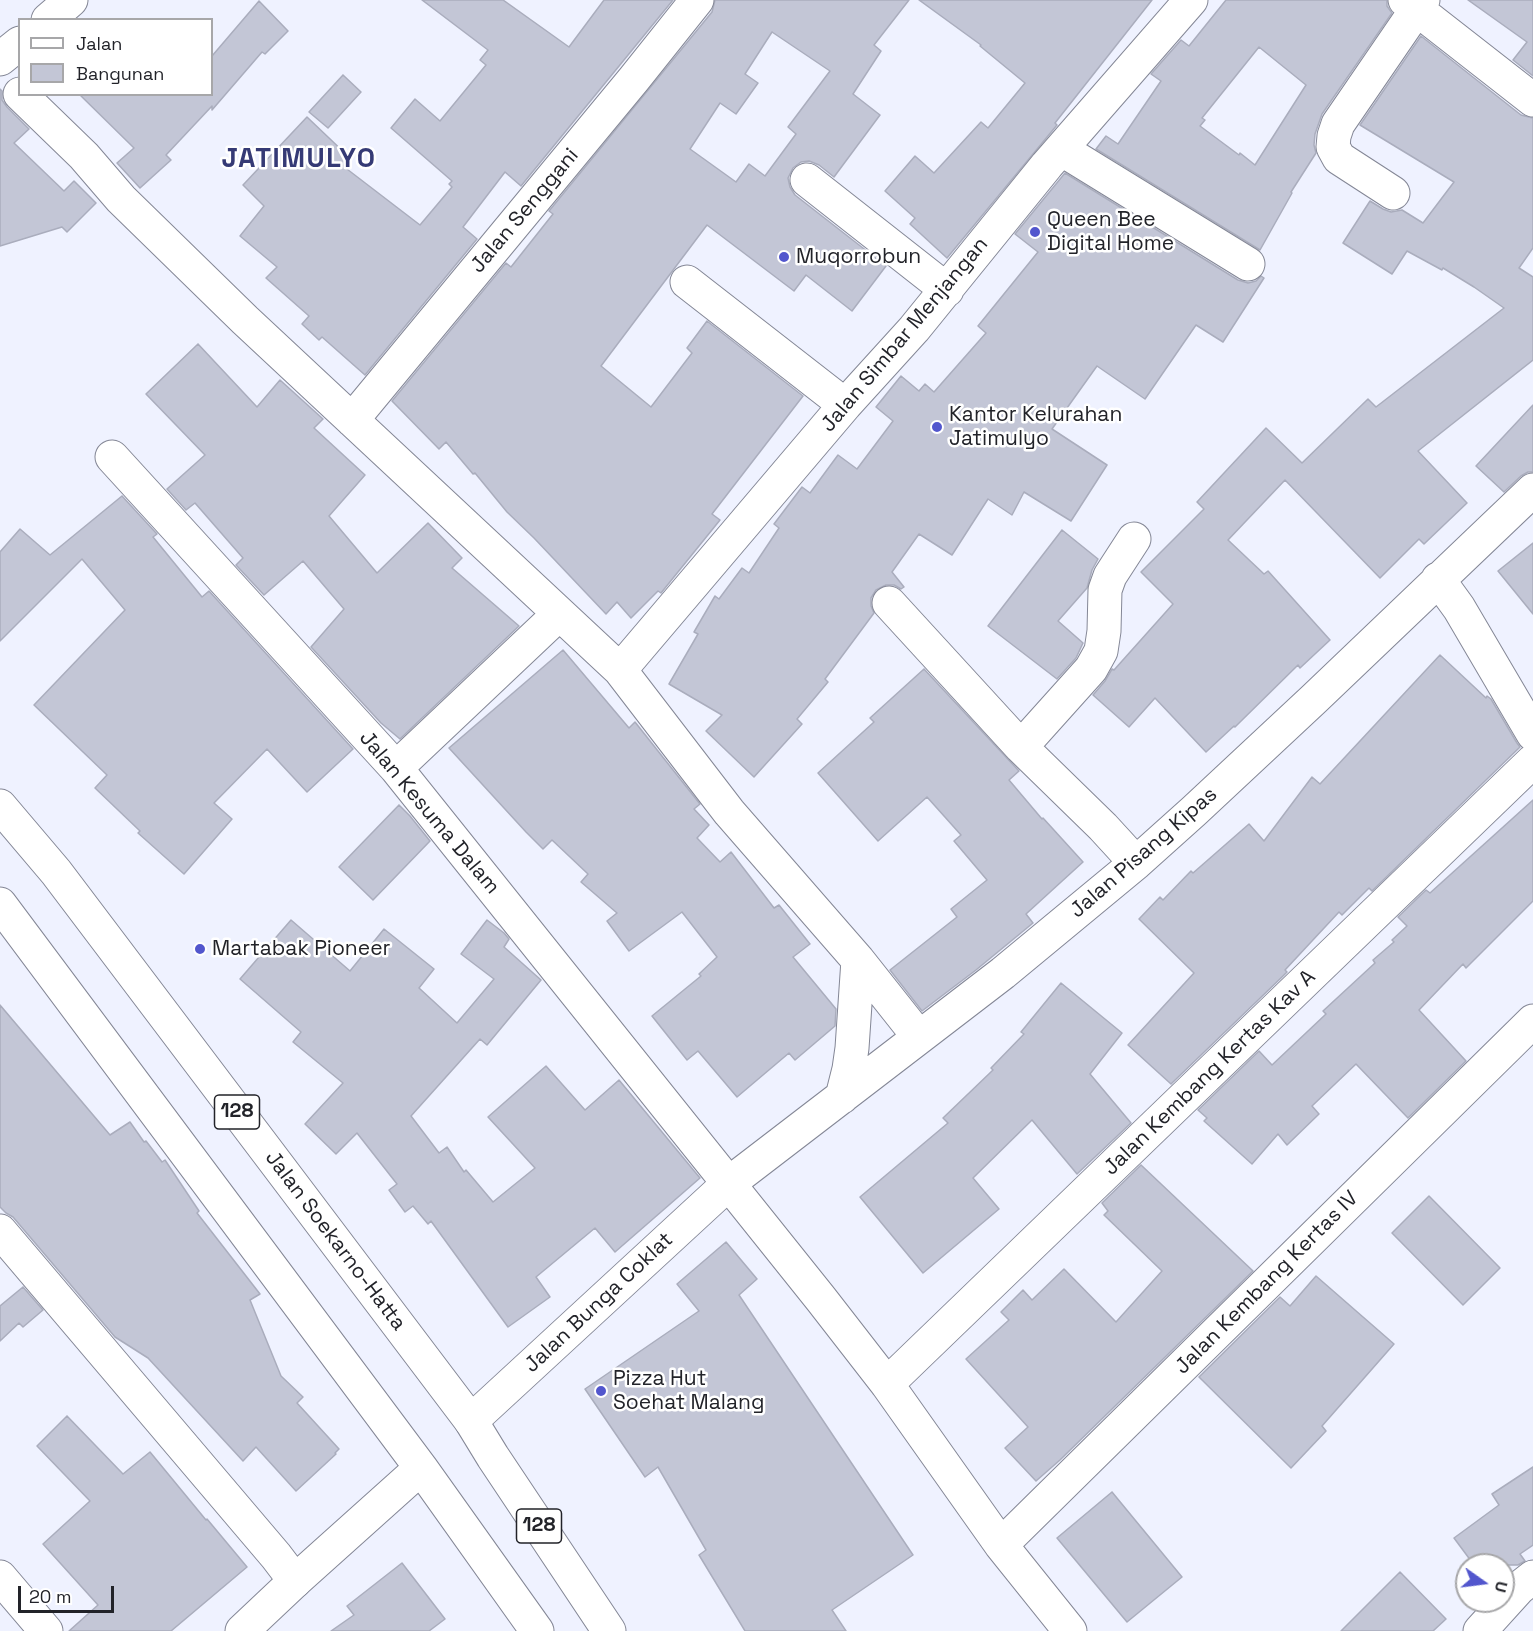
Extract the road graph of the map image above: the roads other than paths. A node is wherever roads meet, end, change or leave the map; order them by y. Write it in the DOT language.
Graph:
graph roads {
  1 [pos="71,0"];
  2 [pos="697,0"];
  3 [pos="1191,0"];
  4 [pos="1415,3"];
  5 [pos="50,18"];
  6 [pos="18,45"];
  7 [pos="0,59"];
  8 [pos="0,76"];
  9 [pos="18,92"];
  10 [pos="22,96"];
  11 [pos="1533,100"];
  12 [pos="1061,149"];
  13 [pos="807,180"];
  14 [pos="1394,193"];
  15 [pos="1248,264"];
  16 [pos="687,282"];
  17 [pos="947,290"];
  18 [pos="845,405"];
  19 [pos="352,420"];
  20 [pos="112,457"];
  21 [pos="1533,490"];
  22 [pos="1134,539"];
  23 [pos="1438,579"];
  24 [pos="889,603"];
  25 [pos="559,614"];
  26 [pos="620,670"];
  27 [pos="1533,734"];
  28 [pos="1020,747"];
  29 [pos="1533,761"];
  30 [pos="396,768"];
  31 [pos="0,806"];
  32 [pos="1136,863"];
  33 [pos="0,904"];
  34 [pos="858,960"];
  35 [pos="1533,1021"];
  36 [pos="919,1037"];
  37 [pos="842,1097"];
  38 [pos="728,1184"];
  39 [pos="0,1231"];
  40 [pos="887,1384"];
  41 [pos="471,1421"];
  42 [pos="421,1468"];
  43 [pos="1001,1545"];
  44 [pos="1533,1576"];
  45 [pos="0,1577"];
  46 [pos="295,1581"];
  47 [pos="46,1631"];
  48 [pos="242,1631"];
  49 [pos="537,1631"];
  50 [pos="609,1631"];
  51 [pos="1070,1631"];
  52 [pos="1480,1631"];
  1 -- 5 [label="street"];
  2 -- 19 [label="street, Jalan Senggani"];
  3 -- 12 [label="street, Jalan Simbar Menjangan"];
  4 -- 11 [label="street"];
  4 -- 14 [label="street"];
  6 -- 7 [label="street"];
  8 -- 9 [label="street"];
  10 -- 19 [label="street"];
  12 -- 15 [label="street"];
  12 -- 17 [label="street, Jalan Simbar Menjangan"];
  13 -- 17 [label="street"];
  16 -- 18 [label="street"];
  17 -- 18 [label="street, Jalan Simbar Menjangan"];
  18 -- 26 [label="street, Jalan Simbar Menjangan"];
  19 -- 25 [label="street"];
  20 -- 30 [label="street, Jalan Kesuma Dalam"];
  21 -- 23 [label="street, Jalan Pisang Kipas"];
  22 -- 28 [label="street"];
  23 -- 27 [label="street"];
  23 -- 32 [label="street, Jalan Pisang Kipas"];
  24 -- 28 [label="street"];
  25 -- 26 [label="street"];
  25 -- 30 [label="street"];
  26 -- 34 [label="street"];
  28 -- 32 [label="street"];
  29 -- 40 [label="street, Jalan Kembang Kertas Kav A"];
  30 -- 38 [label="street, Jalan Kesuma Dalam"];
  31 -- 41 [label="street, Jalan Soekarno-Hatta / 128"];
  32 -- 36 [label="street, Jalan Pisang Kipas"];
  33 -- 42 [label="street"];
  34 -- 36 [label="street"];
  34 -- 37 [label="street"];
  35 -- 43 [label="street, Jalan Kembang Kertas IV"];
  36 -- 37 [label="street, Jalan Pisang Kipas"];
  37 -- 38 [label="street, Jalan Pisang Kipas"];
  38 -- 40 [label="street, Jalan Kesuma Dalam"];
  38 -- 41 [label="street, Jalan Bunga Coklat"];
  39 -- 46 [label="street"];
  40 -- 43 [label="street, Jalan Kesuma Dalam"];
  41 -- 50 [label="street, Jalan Soekarno-Hatta / 128"];
  42 -- 46 [label="street"];
  42 -- 49 [label="street"];
  43 -- 51 [label="street, Jalan Kesuma Dalam"];
  44 -- 52 [label="street"];
  45 -- 47 [label="street"];
  46 -- 48 [label="street"];
}
